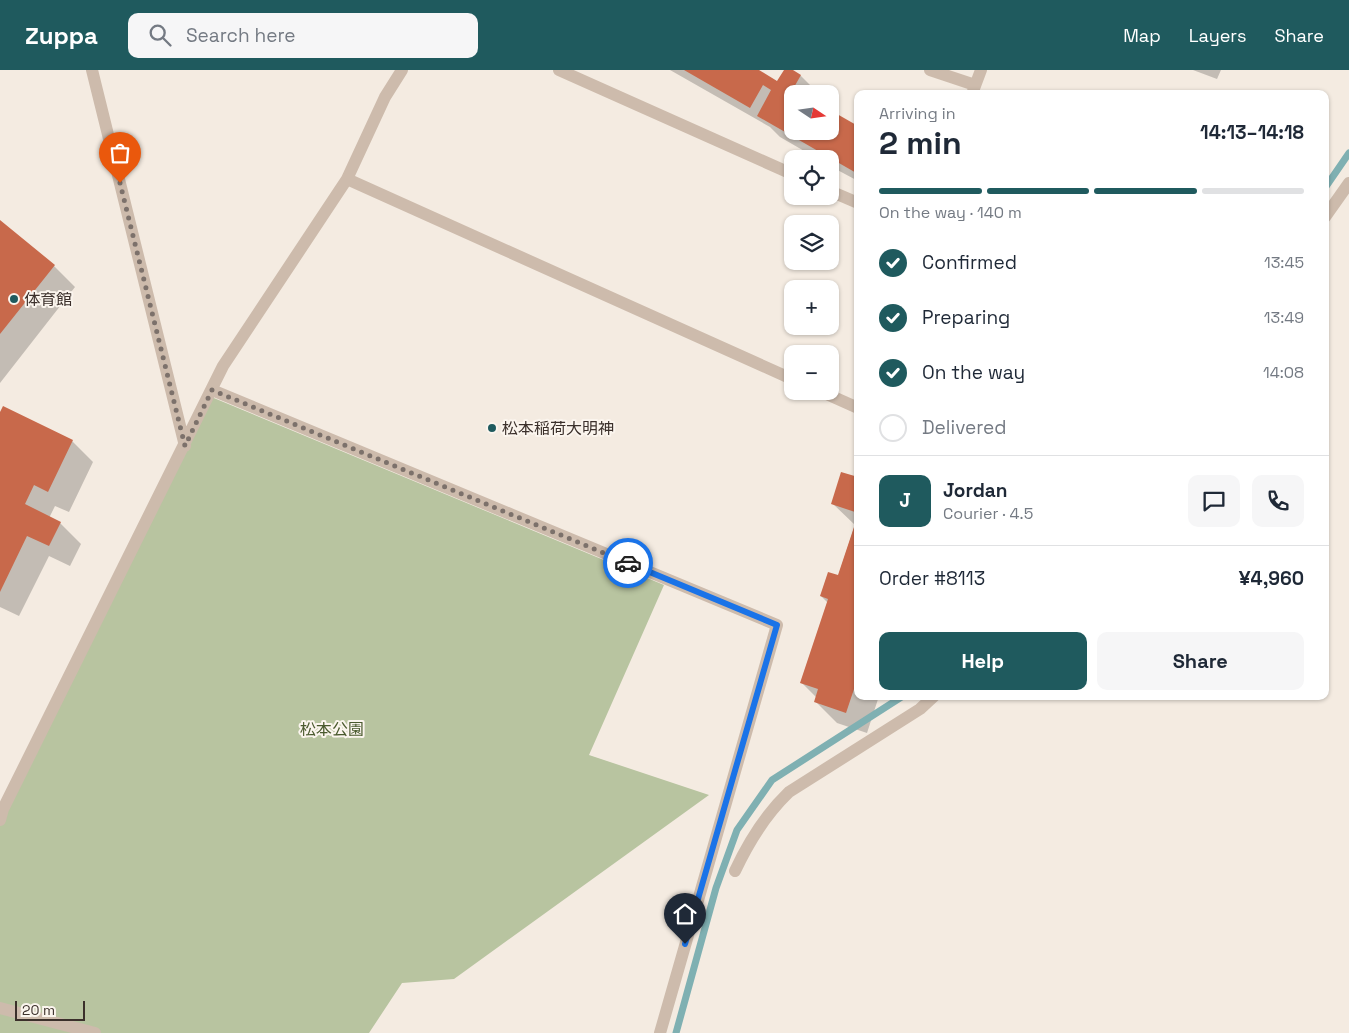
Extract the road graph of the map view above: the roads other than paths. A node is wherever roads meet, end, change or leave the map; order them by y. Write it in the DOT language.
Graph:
graph roads {
  1 [pos="92,70"];
  2 [pos="402,70"];
  3 [pos="560,70"];
  4 [pos="930,70"];
  5 [pos="981,70"];
  6 [pos="974,89"];
  7 [pos="784,170"];
  8 [pos="347,179"];
  9 [pos="1349,183"];
  10 [pos="839,195"];
  11 [pos="854,201"];
  12 [pos="1329,211"];
  13 [pos="784,375"];
  14 [pos="212,390"];
  15 [pos="839,398"];
  16 [pos="854,404"];
  17 [pos="185,446"];
  18 [pos="930,700"];
  19 [pos="0,820"];
  20 [pos="735,871"];
  21 [pos="0,1008"];
  22 [pos="95,1033"];
  23 [pos="660,1033"];
  1 -- 17 [label="street"];
  2 -- 8 [label="street"];
  3 -- 7 [label="street"];
  4 -- 6 [label="street"];
  5 -- 6 [label="street"];
  8 -- 13 [label="street"];
  8 -- 14 [label="street"];
  9 -- 12 [label="street"];
  10 -- 11 [label="street"];
  14 -- 17 [label="street"];
  14 -- 23 [label="street"];
  15 -- 16 [label="street"];
  17 -- 19 [label="street"];
  18 -- 20 [label="street"];
  21 -- 22 [label="street"];
}
